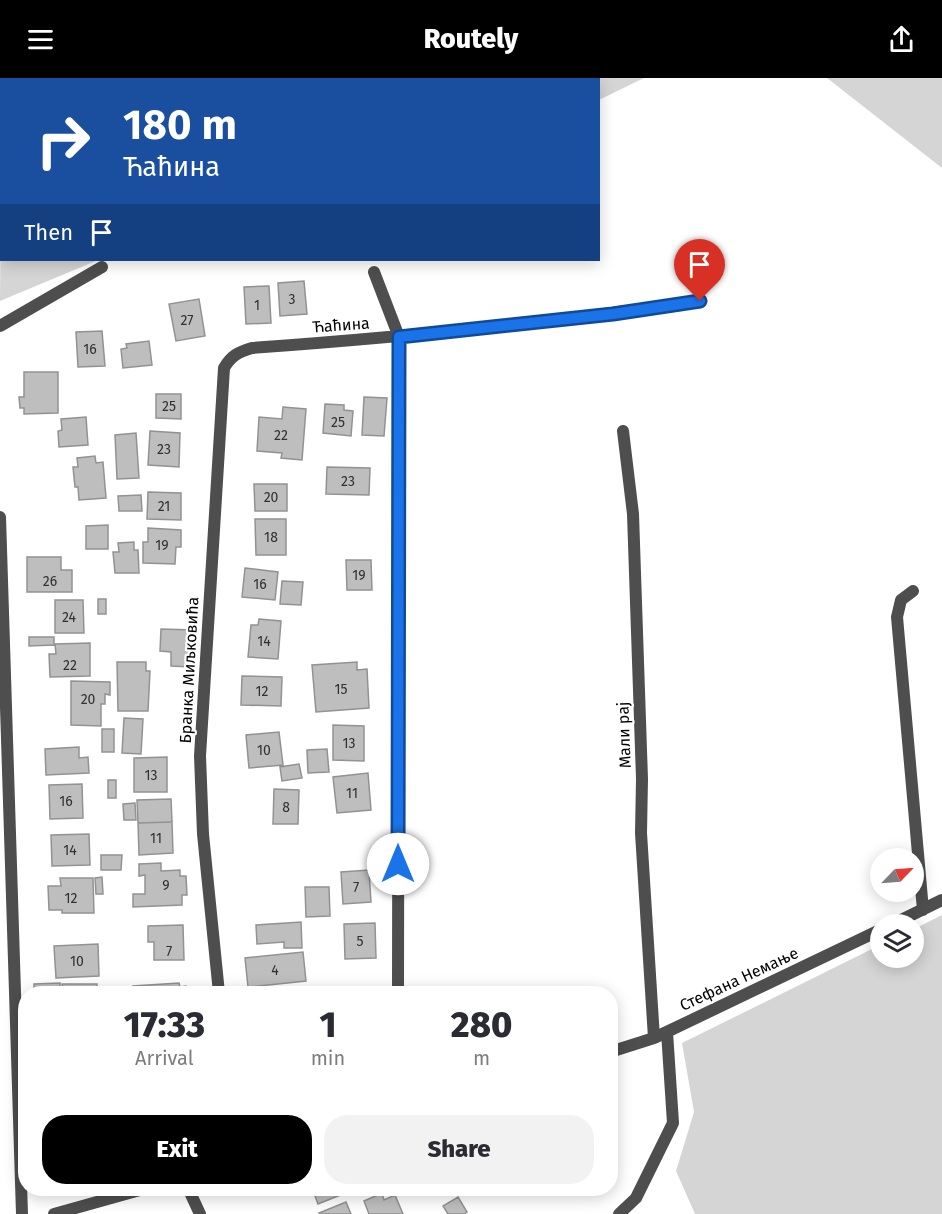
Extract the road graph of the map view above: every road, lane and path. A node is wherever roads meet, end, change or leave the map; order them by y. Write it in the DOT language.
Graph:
graph roads {
  1 [pos="102,267"];
  2 [pos="374,272"];
  3 [pos="700,301"];
  4 [pos="0,326"];
  5 [pos="399,337"];
  6 [pos="236,353"];
  7 [pos="623,431"];
  8 [pos="0,517"];
  9 [pos="913,591"];
  10 [pos="942,900"];
  11 [pos="923,910"];
  12 [pos="914,914"];
  13 [pos="870,935"];
  14 [pos="218,986"];
  15 [pos="398,986"];
  16 [pos="667,1032"];
  17 [pos="654,1038"];
  18 [pos="618,1049"];
  19 [pos="18,1087"];
  20 [pos="21,1196"];
  21 [pos="118,1196"];
  22 [pos="192,1196"];
  23 [pos="22,1214"];
  24 [pos="54,1214"];
  25 [pos="200,1214"];
  26 [pos="619,1214"];
  1 -- 4 [label="street"];
  2 -- 5 [label="street"];
  3 -- 5 [label="street, Ћаћина"];
  5 -- 6 [label="street, Ћаћина"];
  5 -- 15 [label="street"];
  6 -- 14 [label="street, Бранка Миљковића"];
  7 -- 17 [label="street, Мали рај"];
  8 -- 19 [label="street"];
  9 -- 11 [label="street"];
  10 -- 11 [label="street"];
  11 -- 12 [label="street"];
  13 -- 16 [label="street, Стефана Немање"];
  16 -- 17 [label="street, Стефана Немање"];
  16 -- 26 [label="street"];
  17 -- 18 [label="street, Стефана Немање"];
  20 -- 23 [label="street"];
  21 -- 24 [label="street"];
  22 -- 25 [label="street"];
}
